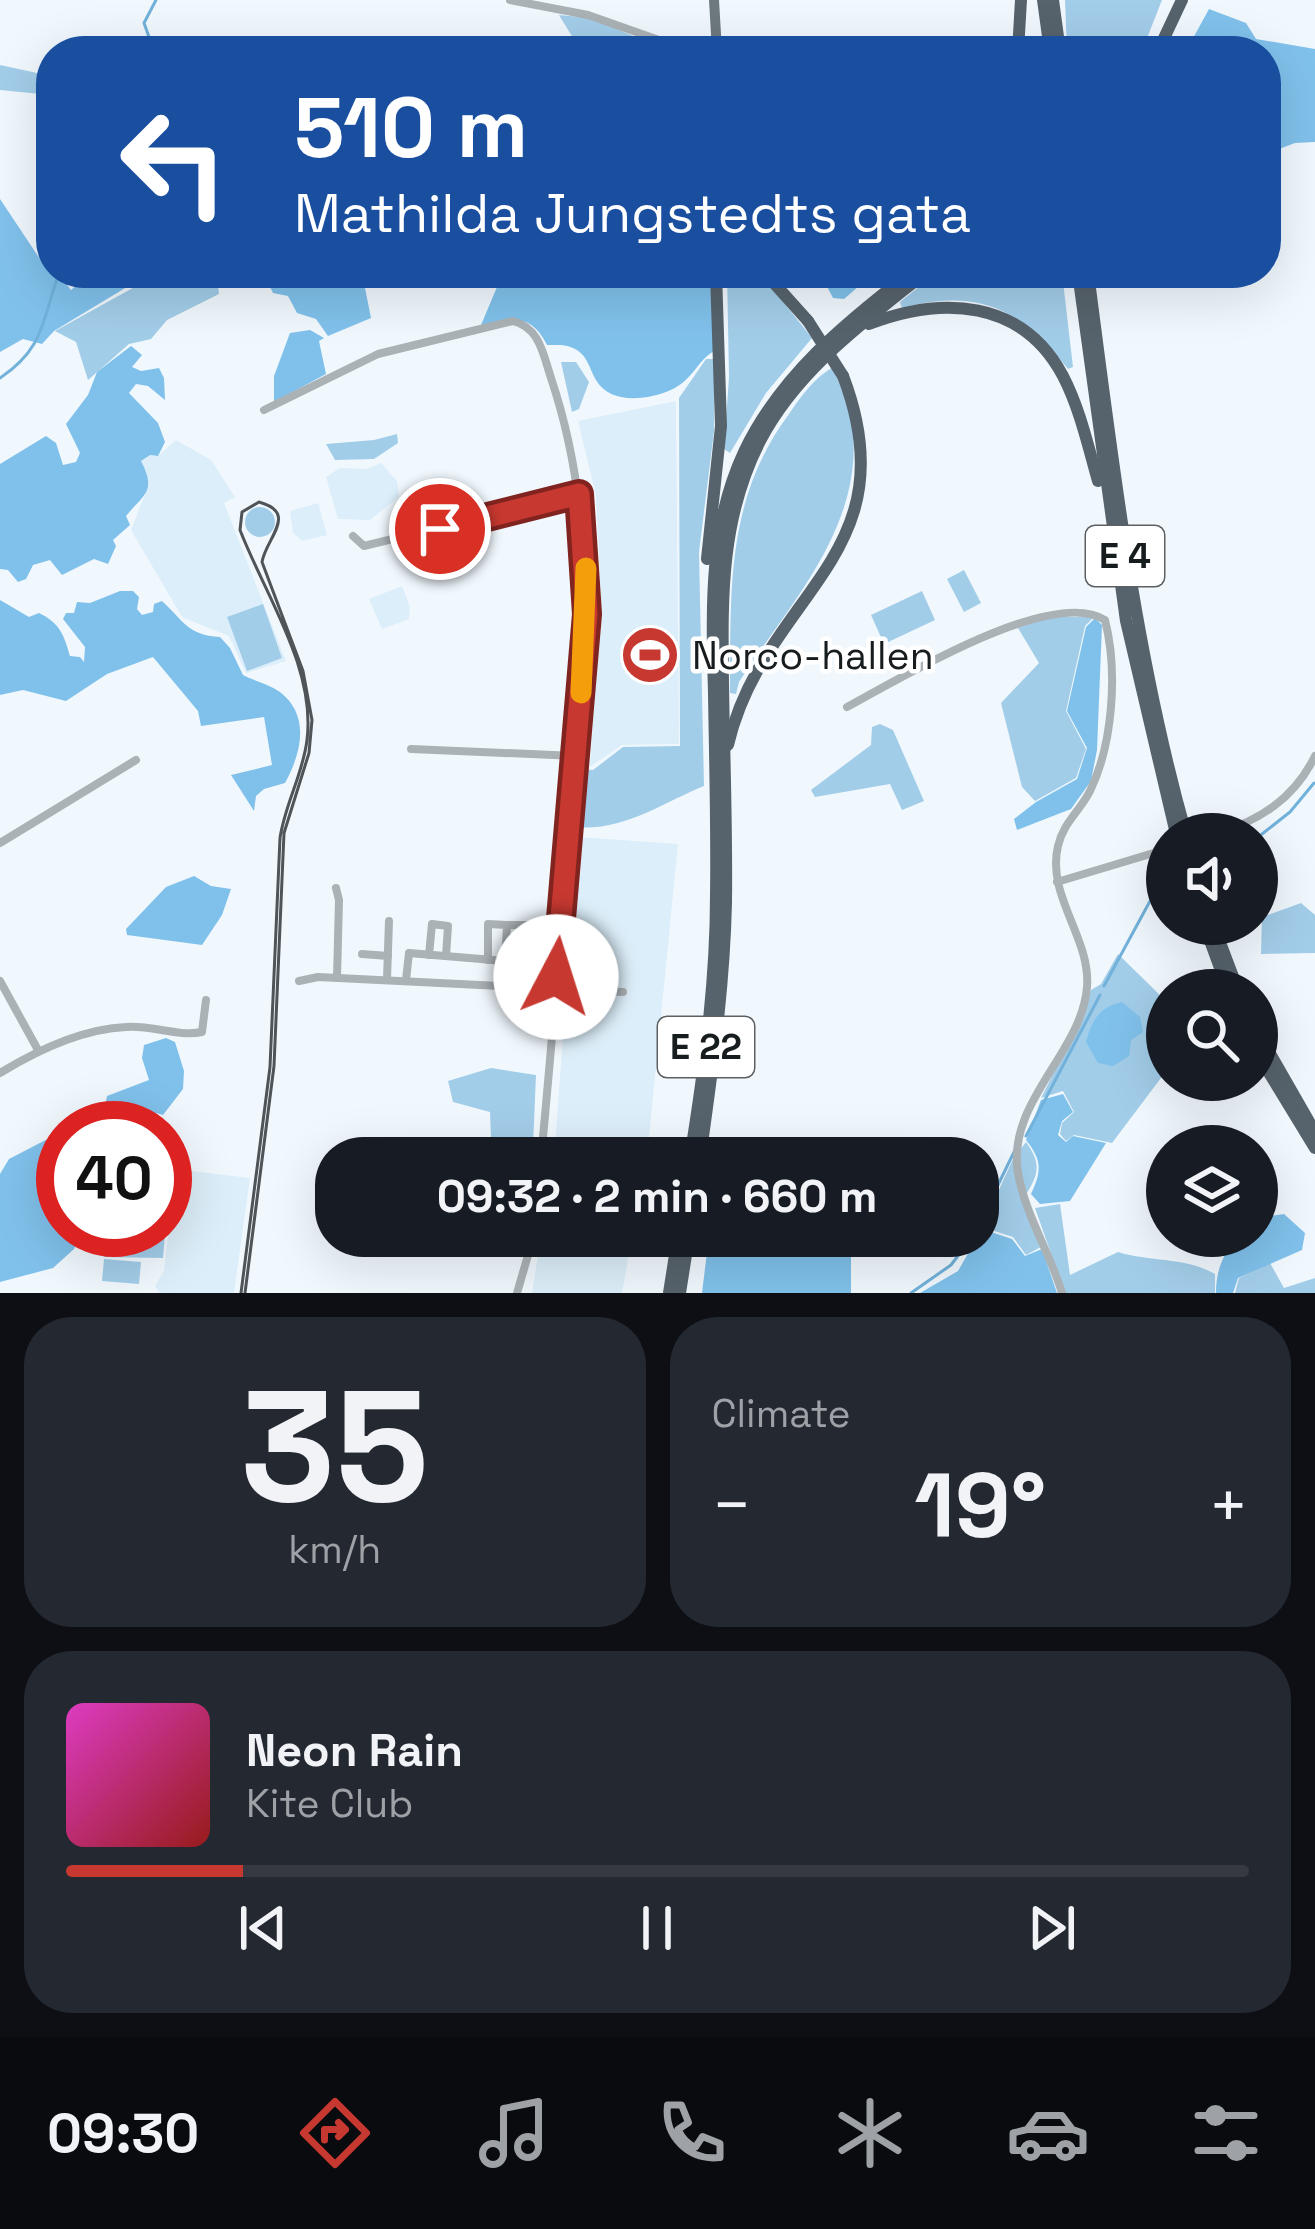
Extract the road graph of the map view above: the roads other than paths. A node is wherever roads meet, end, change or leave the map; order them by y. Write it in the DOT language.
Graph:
graph roads {
  1 [pos="510,0"];
  2 [pos="713,0"];
  3 [pos="1021,0"];
  4 [pos="1043,0"];
  5 [pos="1057,0"];
  6 [pos="1186,0"];
  7 [pos="648,36"];
  8 [pos="714,36"];
  9 [pos="1019,36"];
  10 [pos="1048,36"];
  11 [pos="1059,36"];
  12 [pos="1166,36"];
  13 [pos="1173,36"];
  14 [pos="716,288"];
  15 [pos="778,288"];
  16 [pos="892,288"];
  17 [pos="907,288"];
  18 [pos="1080,288"];
  19 [pos="1090,288"];
  20 [pos="857,328"];
  21 [pos="264,410"];
  22 [pos="740,474"];
  23 [pos="579,494"];
  24 [pos="1110,524"];
  25 [pos="352,536"];
  26 [pos="712,608"];
  27 [pos="847,707"];
  28 [pos="411,749"];
  29 [pos="575,756"];
  30 [pos="1315,756"];
  31 [pos="136,760"];
  32 [pos="724,764"];
  33 [pos="1171,813"];
  34 [pos="1181,813"];
  35 [pos="1265,813"];
  36 [pos="0,843"];
  37 [pos="1146,855"];
  38 [pos="1057,881"];
  39 [pos="336,888"];
  40 [pos="389,921"];
  41 [pos="507,925"];
  42 [pos="535,925"];
  43 [pos="362,954"];
  44 [pos="429,955"];
  45 [pos="388,956"];
  46 [pos="446,956"];
  47 [pos="488,960"];
  48 [pos="505,962"];
  49 [pos="337,978"];
  50 [pos="387,980"];
  51 [pos="406,980"];
  52 [pos="0,981"];
  53 [pos="299,981"];
  54 [pos="505,983"];
  55 [pos="556,988"];
  56 [pos="623,992"];
  57 [pos="206,1000"];
  58 [pos="38,1050"];
  59 [pos="1278,1068"];
  60 [pos="0,1073"];
  61 [pos="1278,1087"];
  62 [pos="1315,1132"];
  63 [pos="543,1137"];
  64 [pos="693,1137"];
  65 [pos="703,1137"];
  66 [pos="1315,1148"];
  67 [pos="524,1257"];
  68 [pos="675,1257"];
  69 [pos="686,1257"];
  70 [pos="517,1293"];
  71 [pos="669,1293"];
  72 [pos="680,1293"];
  73 [pos="1062,1293"];
  1 -- 7 [label="street"];
  2 -- 8 [label="main road"];
  3 -- 9 [label="highway"];
  4 -- 10 [label="highway"];
  5 -- 11 [label="highway"];
  6 -- 12 [label="highway"];
  6 -- 13 [label="highway"];
  14 -- 26 [label="highway"];
  15 -- 32 [label="highway, bridge"];
  16 -- 22 [label="highway, E 22"];
  17 -- 20 [label="highway"];
  18 -- 24 [label="highway, E 4"];
  19 -- 34 [label="highway, E 4"];
  20 -- 22 [label="highway, E 22"];
  20 -- 24 [label="highway"];
  21 -- 23 [label="street"];
  22 -- 26 [label="highway, E 22"];
  22 -- 32 [label="highway, E 22"];
  23 -- 25 [label="street"];
  23 -- 29 [label="street"];
  24 -- 33 [label="highway, E 4"];
  26 -- 64 [label="highway, E 22"];
  27 -- 38 [label="street"];
  28 -- 29 [label="street"];
  29 -- 55 [label="street"];
  30 -- 35 [label="street"];
  31 -- 36 [label="street"];
  32 -- 65 [label="highway, E 22"];
  37 -- 38 [label="street"];
  38 -- 73 [label="street"];
  39 -- 49 [label="street"];
  40 -- 45 [label="street"];
  41 -- 42 [label="street"];
  41 -- 47 [label="street"];
  41 -- 48 [label="street"];
  43 -- 45 [label="street"];
  44 -- 46 [label="street"];
  44 -- 46 [label="street"];
  44 -- 51 [label="street"];
  45 -- 50 [label="street"];
  46 -- 47 [label="street"];
  47 -- 48 [label="street"];
  48 -- 54 [label="street"];
  49 -- 50 [label="street"];
  49 -- 53 [label="street"];
  50 -- 51 [label="street"];
  51 -- 54 [label="street"];
  52 -- 58 [label="street"];
  54 -- 55 [label="street"];
  55 -- 56 [label="street"];
  55 -- 63 [label="street"];
  57 -- 58 [label="street"];
  58 -- 60 [label="street"];
  59 -- 62 [label="highway"];
  61 -- 66 [label="highway"];
  67 -- 70 [label="street"];
  68 -- 71 [label="highway"];
  69 -- 72 [label="highway"];
}
